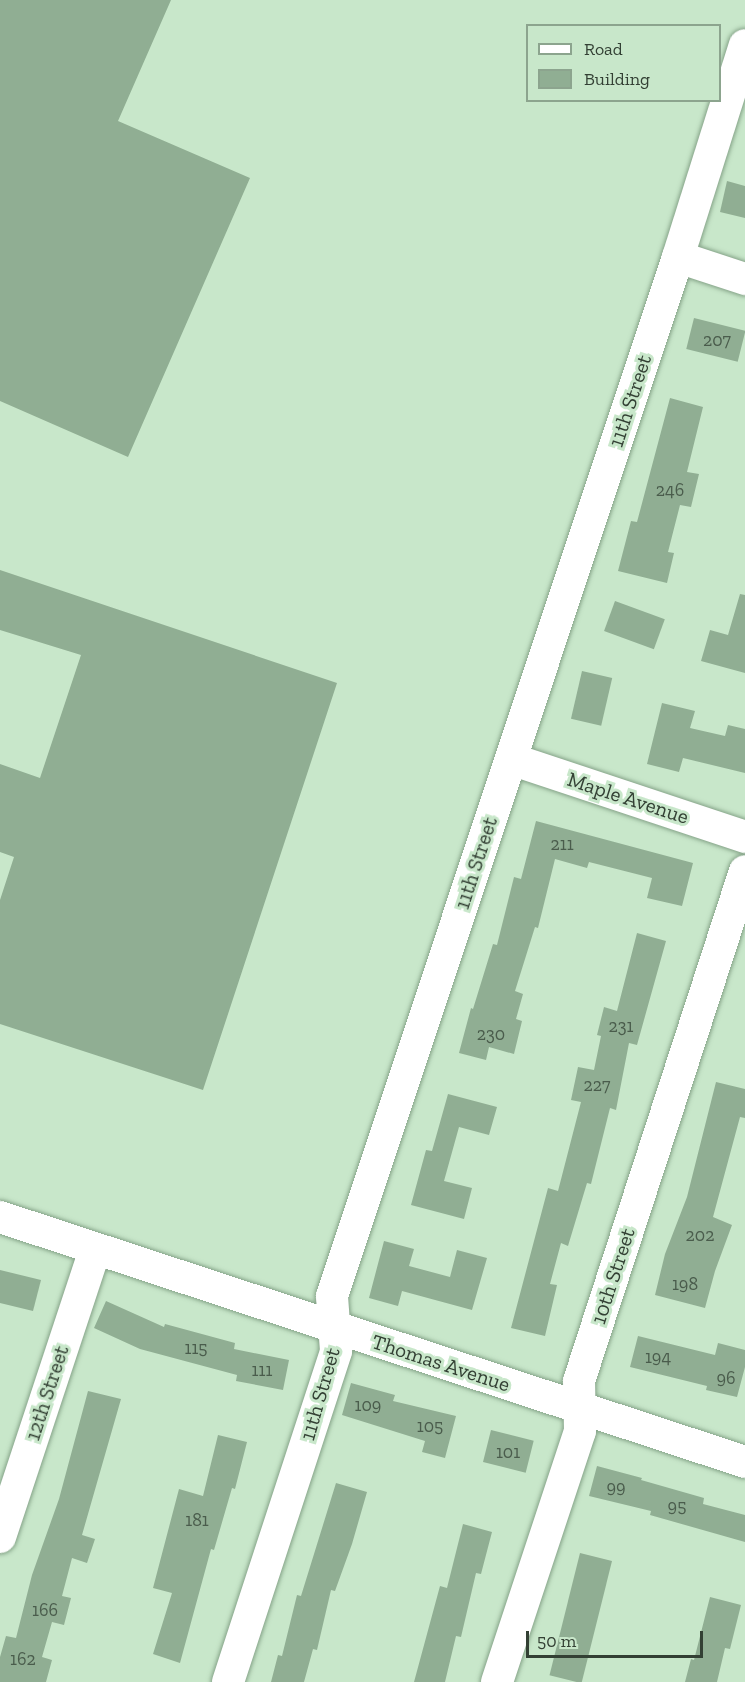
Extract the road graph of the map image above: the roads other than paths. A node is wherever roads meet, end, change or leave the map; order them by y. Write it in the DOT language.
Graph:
graph roads {
  1 [pos="745,45"];
  2 [pos="678,257"];
  3 [pos="745,279"];
  4 [pos="511,759"];
  5 [pos="745,837"];
  6 [pos="745,871"];
  7 [pos="0,1217"];
  8 [pos="95,1249"];
  9 [pos="336,1329"];
  10 [pos="580,1408"];
  11 [pos="745,1462"];
  12 [pos="0,1536"];
  13 [pos="228,1682"];
  14 [pos="497,1682"];
  1 -- 2 [label="street, 11th Street"];
  2 -- 3 [label="street"];
  2 -- 4 [label="street, 11th Street"];
  4 -- 5 [label="street, Maple Avenue"];
  4 -- 9 [label="street, 11th Street"];
  6 -- 10 [label="street, 10th Street"];
  7 -- 8 [label="street, Thomas Avenue"];
  8 -- 9 [label="street, Thomas Avenue"];
  8 -- 12 [label="street, 12th Street"];
  9 -- 10 [label="street, Thomas Avenue"];
  9 -- 13 [label="street, 11th Street"];
  10 -- 11 [label="street, Thomas Avenue"];
  10 -- 14 [label="street, 10th Street"];
}
